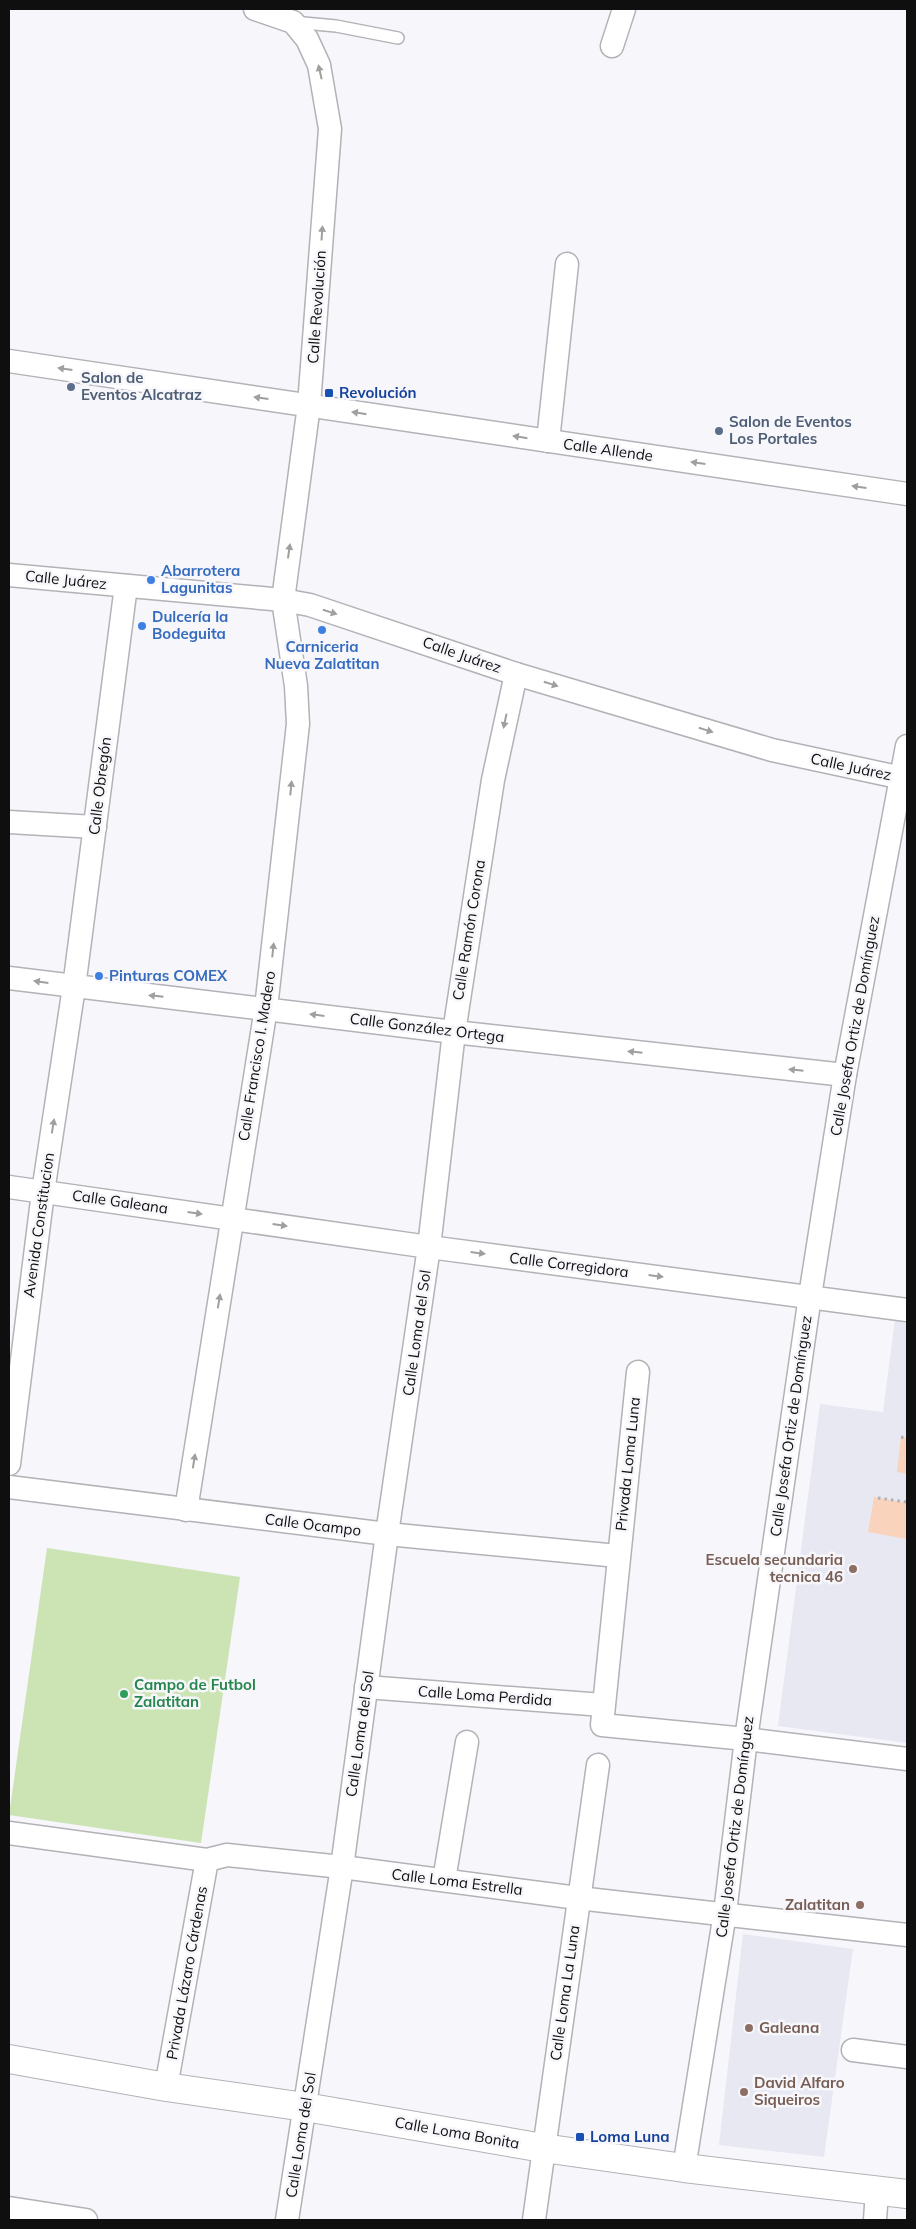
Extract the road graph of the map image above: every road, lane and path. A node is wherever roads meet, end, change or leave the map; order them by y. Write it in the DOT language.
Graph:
graph roads {
  1 [pos="255,9"];
  2 [pos="624,9"];
  3 [pos="293,22"];
  4 [pos="398,38"];
  5 [pos="612,46"];
  6 [pos="568,264"];
  7 [pos="9,361"];
  8 [pos="309,405"];
  9 [pos="548,441"];
  10 [pos="907,494"];
  11 [pos="9,575"];
  12 [pos="126,586"];
  13 [pos="282,600"];
  14 [pos="516,674"];
  15 [pos="907,746"];
  16 [pos="904,779"];
  17 [pos="9,822"];
  18 [pos="95,826"];
  19 [pos="9,978"];
  20 [pos="74,987"];
  21 [pos="266,1008"];
  22 [pos="454,1032"];
  23 [pos="845,1075"];
  24 [pos="9,1187"];
  25 [pos="43,1192"];
  26 [pos="232,1218"];
  27 [pos="429,1247"];
  28 [pos="810,1296"];
  29 [pos="907,1310"];
  30 [pos="638,1372"];
  31 [pos="901,1437"];
  32 [pos="907,1438"];
  33 [pos="9,1464"];
  34 [pos="9,1487"];
  35 [pos="878,1498"];
  36 [pos="907,1502"];
  37 [pos="186,1510"];
  38 [pos="387,1534"];
  39 [pos="618,1556"];
  40 [pos="366,1687"];
  41 [pos="603,1715"];
  42 [pos="746,1739"];
  43 [pos="467,1742"];
  44 [pos="907,1759"];
  45 [pos="598,1765"];
  46 [pos="9,1833"];
  47 [pos="207,1860"];
  48 [pos="342,1867"];
  49 [pos="444,1880"];
  50 [pos="578,1898"];
  51 [pos="725,1913"];
  52 [pos="907,1935"];
  53 [pos="852,2050"];
  54 [pos="907,2057"];
  55 [pos="9,2059"];
  56 [pos="166,2086"];
  57 [pos="305,2107"];
  58 [pos="543,2148"];
  59 [pos="684,2168"];
  60 [pos="877,2191"];
  61 [pos="907,2194"];
  62 [pos="9,2208"];
  63 [pos="86,2220"];
  64 [pos="287,2220"];
  65 [pos="534,2220"];
  66 [pos="875,2220"];
  1 -- 3 [label="street"];
  2 -- 5 [label="street"];
  3 -- 4 [label="lane"];
  8 -- 3 [label="street, Calle Revolución, one-way"];
  6 -- 9 [label="street"];
  8 -- 7 [label="street, Calle Allende, one-way"];
  9 -- 8 [label="street, Calle Allende, one-way"];
  13 -- 8 [label="street, Calle Revolución, one-way"];
  10 -- 9 [label="street, Calle Allende, one-way"];
  11 -- 12 [label="street, Calle Juárez"];
  12 -- 13 [label="street, Calle Juárez"];
  12 -- 18 [label="street, Calle Obregón"];
  13 -- 14 [label="street, Calle Juárez, one-way"];
  21 -- 13 [label="street, Calle Francisco I. Madero, one-way"];
  14 -- 16 [label="street, Calle Juárez, one-way"];
  14 -- 22 [label="street, Calle Ramón Corona, one-way"];
  15 -- 16 [label="street, Calle Josefa Ortiz de Domínguez"];
  16 -- 23 [label="street, Calle Josefa Ortiz de Domínguez"];
  17 -- 18 [label="street"];
  18 -- 20 [label="street, Calle Obregón"];
  20 -- 19 [label="street, Calle González Ortega, one-way"];
  21 -- 20 [label="street, Calle González Ortega, one-way"];
  25 -- 20 [label="street, Avenida Constitucion, one-way"];
  22 -- 21 [label="street, Calle González Ortega, one-way"];
  21 -- 26 [label="street, Calle Francisco I. Madero"];
  23 -- 22 [label="street, Calle González Ortega, one-way"];
  22 -- 27 [label="street, Calle Ramón Corona"];
  23 -- 28 [label="street, Calle Josefa Ortiz de Domínguez"];
  24 -- 25 [label="street, Calle Galeana"];
  25 -- 26 [label="street, Calle Galeana, one-way"];
  25 -- 33 [label="street, Avenida Constitucion"];
  26 -- 27 [label="street, Calle Corregidora, one-way"];
  37 -- 26 [label="street, Calle Francisco I. Madero, one-way"];
  27 -- 28 [label="street, Calle Corregidora, one-way"];
  27 -- 38 [label="street, Calle Loma del Sol"];
  28 -- 29 [label="street, Calle Corregidora"];
  28 -- 42 [label="street, Calle Josefa Ortiz de Domínguez"];
  30 -- 39 [label="street, Privada Loma Luna"];
  31 -- 32 [label="path"];
  34 -- 37 [label="street, Calle Ocampo"];
  35 -- 36 [label="path"];
  37 -- 38 [label="street, Calle Ocampo"];
  38 -- 39 [label="street, Calle Ocampo"];
  38 -- 40 [label="street, Calle Loma del Sol"];
  39 -- 41 [label="street"];
  40 -- 41 [label="street, Calle Loma Perdida"];
  40 -- 48 [label="street, Calle Loma del Sol"];
  41 -- 42 [label="street, Calle Loma Perdida"];
  42 -- 44 [label="street, Calle Loma Perdida"];
  42 -- 51 [label="street, Calle Josefa Ortiz de Domínguez"];
  43 -- 49 [label="street"];
  45 -- 50 [label="street, Calle Loma La Luna"];
  46 -- 47 [label="street, Calle Loma Estrella"];
  47 -- 48 [label="street, Calle Loma Estrella"];
  47 -- 56 [label="street, Privada Lázaro Cárdenas"];
  48 -- 49 [label="street, Calle Loma Estrella"];
  48 -- 57 [label="street, Calle Loma del Sol"];
  49 -- 50 [label="street, Calle Loma Estrella"];
  50 -- 51 [label="street, Calle Loma Estrella"];
  50 -- 58 [label="street, Calle Loma La Luna"];
  51 -- 52 [label="street, Calle Loma Estrella"];
  51 -- 59 [label="street, Calle Josefa Ortiz de Domínguez"];
  53 -- 54 [label="street"];
  55 -- 56 [label="street, Calle Loma Bonita"];
  56 -- 57 [label="street, Calle Loma Bonita"];
  57 -- 58 [label="street, Calle Loma Bonita"];
  57 -- 64 [label="street, Calle Loma del Sol"];
  58 -- 59 [label="street, Calle Loma Bonita"];
  58 -- 65 [label="street, Calle Loma La Luna"];
  59 -- 60 [label="street, Calle Loma Bonita"];
  60 -- 61 [label="street, Calle Loma Bonita"];
  60 -- 66 [label="street"];
  62 -- 63 [label="street"];
}
